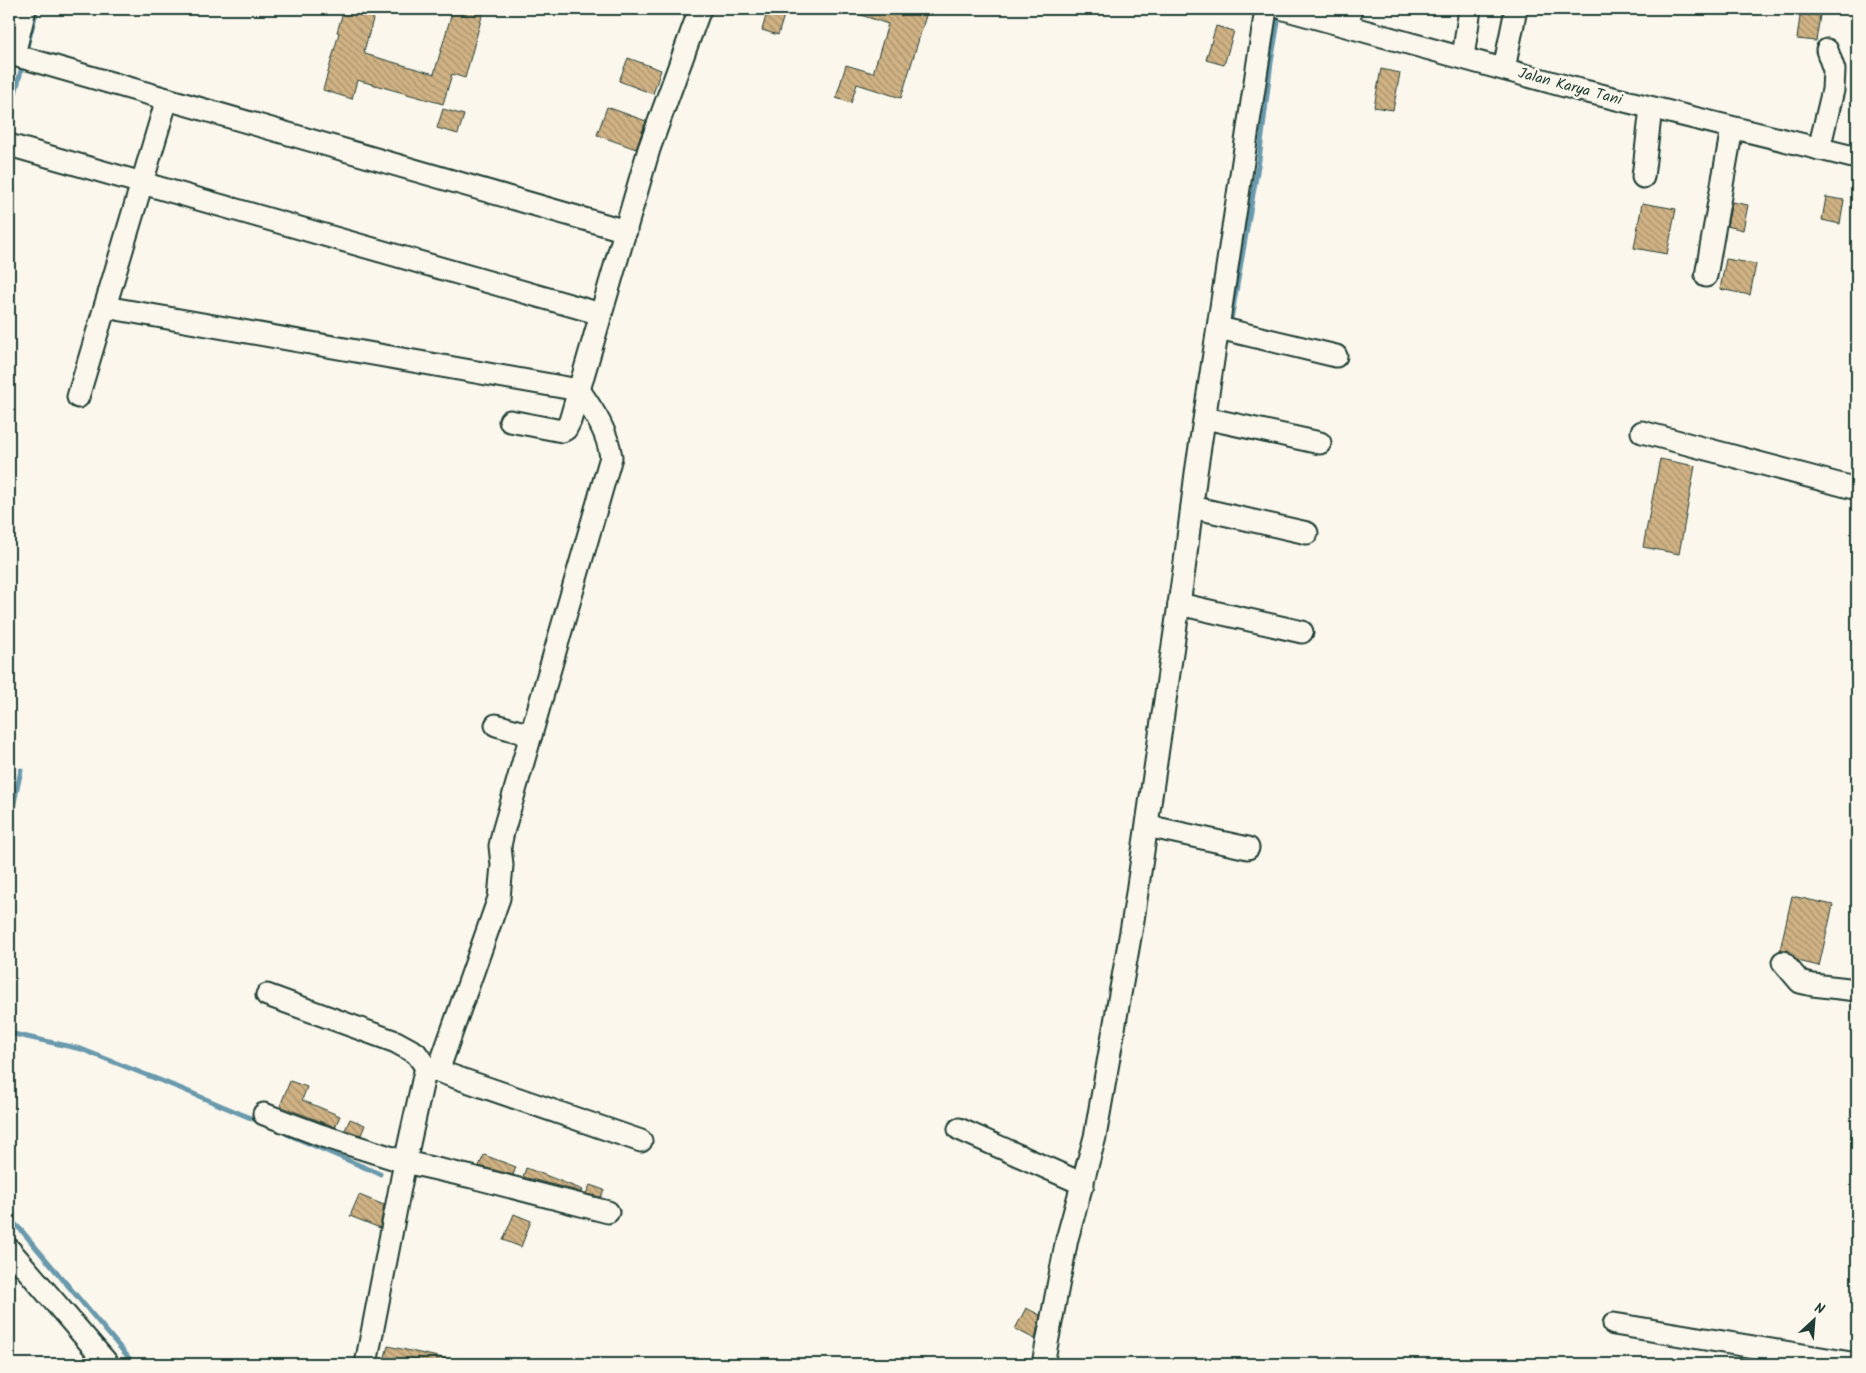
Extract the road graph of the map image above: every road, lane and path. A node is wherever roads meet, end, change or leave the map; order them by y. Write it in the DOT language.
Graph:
graph roads {
  1 [pos="25,9"];
  2 [pos="700,9"];
  3 [pos="1266,9"];
  4 [pos="1284,9"];
  5 [pos="1470,9"];
  6 [pos="1516,9"];
  7 [pos="1349,17"];
  8 [pos="1827,50"];
  9 [pos="1463,58"];
  10 [pos="12,60"];
  11 [pos="1504,69"];
  12 [pos="167,99"];
  13 [pos="1651,108"];
  14 [pos="1732,128"];
  15 [pos="9,145"];
  16 [pos="1819,149"];
  17 [pos="1857,158"];
  18 [pos="1644,177"];
  19 [pos="142,183"];
  20 [pos="626,230"];
  21 [pos="1706,276"];
  22 [pos="105,307"];
  23 [pos="601,314"];
  24 [pos="1219,328"];
  25 [pos="1336,356"];
  26 [pos="579,390"];
  27 [pos="78,397"];
  28 [pos="1205,418"];
  29 [pos="510,422"];
  30 [pos="1642,432"];
  31 [pos="1320,444"];
  32 [pos="1857,489"];
  33 [pos="1192,507"];
  34 [pos="1307,533"];
  35 [pos="1179,604"];
  36 [pos="1302,632"];
  37 [pos="496,725"];
  38 [pos="531,735"];
  39 [pos="1147,826"];
  40 [pos="1248,848"];
  41 [pos="1783,962"];
  42 [pos="1857,990"];
  43 [pos="267,995"];
  44 [pos="432,1069"];
  45 [pos="264,1114"];
  46 [pos="959,1129"];
  47 [pos="641,1141"];
  48 [pos="405,1162"];
  49 [pos="1083,1184"];
  50 [pos="608,1212"];
  51 [pos="9,1249"];
  52 [pos="1614,1324"];
  53 [pos="108,1364"];
  54 [pos="366,1364"];
  55 [pos="1043,1364"];
  56 [pos="1857,1364"];
  1 -- 10 [label="street"];
  2 -- 20 [label="street"];
  3 -- 24 [label="street"];
  4 -- 7 [label="street, Jalan Karya Tani"];
  5 -- 9 [label="street"];
  6 -- 11 [label="street"];
  7 -- 9 [label="street, Jalan Karya Tani"];
  8 -- 16 [label="street"];
  9 -- 11 [label="street, Jalan Karya Tani"];
  10 -- 12 [label="street"];
  11 -- 13 [label="street, Jalan Karya Tani"];
  12 -- 19 [label="street"];
  12 -- 20 [label="street"];
  13 -- 14 [label="street, Jalan Karya Tani"];
  13 -- 18 [label="street"];
  14 -- 16 [label="street, Jalan Karya Tani"];
  14 -- 21 [label="street"];
  15 -- 19 [label="street"];
  16 -- 17 [label="street, Jalan Karya Tani"];
  19 -- 22 [label="street"];
  19 -- 23 [label="street"];
  20 -- 23 [label="street"];
  22 -- 26 [label="street"];
  22 -- 27 [label="street"];
  23 -- 26 [label="street"];
  24 -- 25 [label="street"];
  24 -- 28 [label="street"];
  26 -- 29 [label="street"];
  26 -- 38 [label="street"];
  28 -- 31 [label="street"];
  28 -- 33 [label="street"];
  30 -- 32 [label="street"];
  33 -- 34 [label="street"];
  33 -- 35 [label="street"];
  35 -- 36 [label="street"];
  35 -- 39 [label="street"];
  37 -- 38 [label="street"];
  38 -- 44 [label="street"];
  39 -- 40 [label="street"];
  39 -- 49 [label="street"];
  41 -- 42 [label="street"];
  43 -- 44 [label="street"];
  44 -- 47 [label="street"];
  44 -- 48 [label="street"];
  45 -- 48 [label="street"];
  46 -- 49 [label="street"];
  48 -- 50 [label="street"];
  48 -- 54 [label="street"];
  49 -- 55 [label="street"];
  51 -- 53 [label="street"];
  52 -- 56 [label="street"];
}
